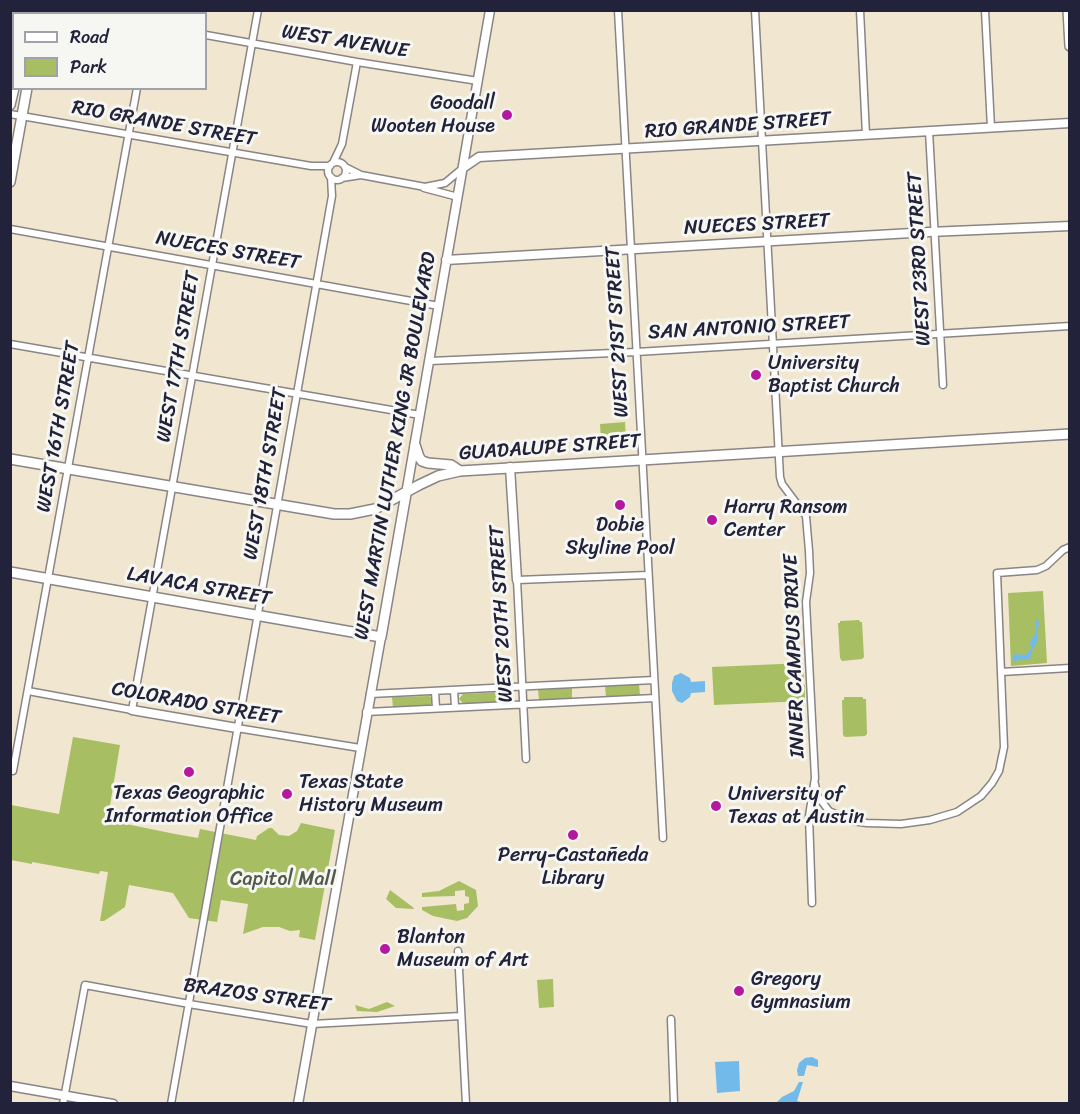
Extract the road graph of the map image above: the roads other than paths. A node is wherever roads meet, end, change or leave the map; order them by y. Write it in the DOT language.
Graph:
graph roads {
  1 [pos="258,10"];
  2 [pos="490,10"];
  3 [pos="618,10"];
  4 [pos="754,10"];
  5 [pos="860,10"];
  6 [pos="985,10"];
  7 [pos="1068,16"];
  8 [pos="207,35"];
  9 [pos="252,43"];
  10 [pos="1070,46"];
  11 [pos="357,62"];
  12 [pos="478,81"];
  13 [pos="14,90"];
  14 [pos="27,90"];
  15 [pos="137,90"];
  16 [pos="10,105"];
  17 [pos="10,114"];
  18 [pos="22,116"];
  19 [pos="1070,123"];
  20 [pos="991,128"];
  21 [pos="929,131"];
  22 [pos="128,134"];
  23 [pos="866,135"];
  24 [pos="761,140"];
  25 [pos="342,144"];
  26 [pos="626,149"];
  27 [pos="233,153"];
  28 [pos="332,164"];
  29 [pos="311,166"];
  30 [pos="344,167"];
  31 [pos="463,168"];
  32 [pos="361,175"];
  33 [pos="330,176"];
  34 [pos="341,178"];
  35 [pos="10,182"];
  36 [pos="417,186"];
  37 [pos="332,196"];
  38 [pos="458,197"];
  39 [pos="1070,226"];
  40 [pos="10,229"];
  41 [pos="935,231"];
  42 [pos="767,240"];
  43 [pos="107,246"];
  44 [pos="630,249"];
  45 [pos="446,260"];
  46 [pos="213,265"];
  47 [pos="316,284"];
  48 [pos="439,306"];
  49 [pos="1070,326"];
  50 [pos="940,333"];
  51 [pos="772,343"];
  52 [pos="10,344"];
  53 [pos="636,352"];
  54 [pos="88,356"];
  55 [pos="430,361"];
  56 [pos="192,374"];
  57 [pos="943,385"];
  58 [pos="297,393"];
  59 [pos="420,415"];
  60 [pos="1070,434"];
  61 [pos="415,445"];
  62 [pos="779,452"];
  63 [pos="10,459"];
  64 [pos="642,459"];
  65 [pos="510,466"];
  66 [pos="68,468"];
  67 [pos="460,471"];
  68 [pos="172,486"];
  69 [pos="406,494"];
  70 [pos="277,504"];
  71 [pos="1070,547"];
  72 [pos="10,572"];
  73 [pos="648,575"];
  74 [pos="49,578"];
  75 [pos="517,580"];
  76 [pos="153,597"];
  77 [pos="257,616"];
  78 [pos="381,637"];
  79 [pos="1070,668"];
  80 [pos="1001,672"];
  81 [pos="654,680"];
  82 [pos="522,686"];
  83 [pos="454,690"];
  84 [pos="28,691"];
  85 [pos="435,691"];
  86 [pos="370,694"];
  87 [pos="655,698"];
  88 [pos="523,705"];
  89 [pos="455,707"];
  90 [pos="436,708"];
  91 [pos="132,710"];
  92 [pos="366,712"];
  93 [pos="237,728"];
  94 [pos="360,748"];
  95 [pos="526,759"];
  96 [pos="13,771"];
  97 [pos="815,778"];
  98 [pos="663,838"];
  99 [pos="812,903"];
  100 [pos="458,951"];
  101 [pos="188,1004"];
  102 [pos="462,1016"];
  103 [pos="671,1019"];
  104 [pos="312,1024"];
  105 [pos="10,1086"];
  106 [pos="64,1099"];
  107 [pos="113,1104"];
  108 [pos="171,1104"];
  109 [pos="297,1104"];
  110 [pos="466,1104"];
  111 [pos="674,1104"];
  1 -- 9 [label="street, WEST 17TH STREET"];
  2 -- 12 [label="street, WEST MARTIN LUTHER KING JR BOULEVARD"];
  3 -- 26 [label="street, WEST 21ST STREET"];
  4 -- 24 [label="street, INNER CAMPUS DRIVE"];
  5 -- 23 [label="street"];
  6 -- 20 [label="street"];
  7 -- 10 [label="main road"];
  8 -- 9 [label="street, WEST AVENUE"];
  9 -- 11 [label="street, WEST AVENUE"];
  9 -- 27 [label="street, WEST 17TH STREET"];
  11 -- 12 [label="street, WEST AVENUE"];
  11 -- 25 [label="street"];
  12 -- 31 [label="street, WEST MARTIN LUTHER KING JR BOULEVARD"];
  13 -- 16 [label="main road"];
  14 -- 18 [label="main road"];
  15 -- 22 [label="street, WEST 16TH STREET"];
  17 -- 18 [label="street, RIO GRANDE STREET"];
  18 -- 22 [label="street, RIO GRANDE STREET"];
  18 -- 35 [label="main road"];
  19 -- 20 [label="street, RIO GRANDE STREET"];
  20 -- 21 [label="street, RIO GRANDE STREET"];
  21 -- 23 [label="street, RIO GRANDE STREET"];
  21 -- 41 [label="street, WEST 23RD STREET"];
  22 -- 27 [label="street, RIO GRANDE STREET"];
  22 -- 43 [label="street, WEST 16TH STREET"];
  23 -- 24 [label="street, RIO GRANDE STREET"];
  24 -- 26 [label="street, RIO GRANDE STREET"];
  24 -- 42 [label="street, INNER CAMPUS DRIVE"];
  25 -- 28 [label="street"];
  25 -- 30 [label="street"];
  26 -- 31 [label="street, RIO GRANDE STREET"];
  26 -- 44 [label="street, WEST 21ST STREET"];
  27 -- 29 [label="street, RIO GRANDE STREET"];
  27 -- 46 [label="street, WEST 17TH STREET"];
  28 -- 29 [label="street, RIO GRANDE STREET"];
  28 -- 30 [label="street"];
  28 -- 33 [label="street"];
  29 -- 33 [label="street, RIO GRANDE STREET"];
  30 -- 32 [label="street, RIO GRANDE STREET"];
  30 -- 34 [label="street"];
  31 -- 36 [label="street, RIO GRANDE STREET"];
  31 -- 38 [label="street, WEST MARTIN LUTHER KING JR BOULEVARD"];
  32 -- 34 [label="street, RIO GRANDE STREET"];
  32 -- 36 [label="street, RIO GRANDE STREET"];
  33 -- 34 [label="street"];
  33 -- 37 [label="street, WEST 18TH STREET"];
  34 -- 37 [label="street, WEST 18TH STREET"];
  36 -- 38 [label="street, RIO GRANDE STREET"];
  37 -- 47 [label="street, WEST 18TH STREET"];
  38 -- 45 [label="street, WEST MARTIN LUTHER KING JR BOULEVARD"];
  39 -- 41 [label="street, NUECES STREET"];
  40 -- 43 [label="street, NUECES STREET"];
  41 -- 42 [label="street, NUECES STREET"];
  41 -- 50 [label="street, WEST 23RD STREET"];
  42 -- 44 [label="street, NUECES STREET"];
  42 -- 51 [label="street, INNER CAMPUS DRIVE"];
  43 -- 46 [label="street, NUECES STREET"];
  43 -- 54 [label="street, WEST 16TH STREET"];
  44 -- 45 [label="street, NUECES STREET"];
  44 -- 53 [label="street, WEST 21ST STREET"];
  45 -- 48 [label="street, WEST MARTIN LUTHER KING JR BOULEVARD"];
  46 -- 47 [label="street, NUECES STREET"];
  46 -- 56 [label="street, WEST 17TH STREET"];
  47 -- 48 [label="street, NUECES STREET"];
  47 -- 58 [label="street, WEST 18TH STREET"];
  48 -- 55 [label="street, WEST MARTIN LUTHER KING JR BOULEVARD"];
  49 -- 50 [label="street, SAN ANTONIO STREET"];
  50 -- 51 [label="street, SAN ANTONIO STREET"];
  50 -- 57 [label="street, WEST 23RD STREET"];
  51 -- 53 [label="street, SAN ANTONIO STREET"];
  51 -- 62 [label="street, INNER CAMPUS DRIVE"];
  52 -- 54 [label="street"];
  53 -- 55 [label="street, SAN ANTONIO STREET"];
  53 -- 64 [label="street, WEST 21ST STREET"];
  54 -- 56 [label="street"];
  54 -- 66 [label="street, WEST 16TH STREET"];
  55 -- 59 [label="street, WEST MARTIN LUTHER KING JR BOULEVARD"];
  56 -- 58 [label="street"];
  56 -- 68 [label="street, WEST 17TH STREET"];
  58 -- 59 [label="street"];
  58 -- 70 [label="street, WEST 18TH STREET"];
  59 -- 61 [label="street, WEST MARTIN LUTHER KING JR BOULEVARD"];
  60 -- 62 [label="main road, GUADALUPE STREET"];
  61 -- 67 [label="main road"];
  61 -- 69 [label="street, WEST MARTIN LUTHER KING JR BOULEVARD"];
  62 -- 64 [label="main road, GUADALUPE STREET"];
  62 -- 97 [label="street, INNER CAMPUS DRIVE"];
  63 -- 66 [label="main road, GUADALUPE STREET"];
  64 -- 65 [label="main road, GUADALUPE STREET"];
  64 -- 73 [label="street, WEST 21ST STREET"];
  65 -- 67 [label="main road, GUADALUPE STREET"];
  65 -- 75 [label="street, WEST 20TH STREET"];
  66 -- 68 [label="main road, GUADALUPE STREET"];
  66 -- 74 [label="street, WEST 16TH STREET"];
  67 -- 69 [label="main road, GUADALUPE STREET"];
  68 -- 70 [label="main road, GUADALUPE STREET"];
  68 -- 76 [label="street, WEST 17TH STREET"];
  69 -- 70 [label="main road, GUADALUPE STREET"];
  69 -- 78 [label="main road, WEST MARTIN LUTHER KING JR BOULEVARD"];
  70 -- 77 [label="street, WEST 18TH STREET"];
  71 -- 80 [label="street"];
  72 -- 74 [label="main road, LAVACA STREET"];
  73 -- 75 [label="street"];
  73 -- 81 [label="street, WEST 21ST STREET"];
  74 -- 76 [label="main road, LAVACA STREET"];
  74 -- 84 [label="street, WEST 16TH STREET"];
  75 -- 82 [label="street, WEST 20TH STREET"];
  76 -- 77 [label="main road, LAVACA STREET"];
  76 -- 91 [label="street, WEST 17TH STREET"];
  77 -- 78 [label="main road, LAVACA STREET"];
  77 -- 93 [label="street, WEST 18TH STREET"];
  78 -- 86 [label="street, WEST MARTIN LUTHER KING JR BOULEVARD"];
  79 -- 80 [label="street"];
  80 -- 97 [label="street"];
  81 -- 82 [label="street"];
  81 -- 87 [label="street, WEST 21ST STREET"];
  82 -- 83 [label="street"];
  82 -- 88 [label="street, WEST 20TH STREET"];
  83 -- 85 [label="street"];
  83 -- 89 [label="street"];
  84 -- 91 [label="street, COLORADO STREET"];
  84 -- 96 [label="street, WEST 16TH STREET"];
  85 -- 86 [label="street"];
  85 -- 90 [label="street"];
  86 -- 92 [label="street, WEST MARTIN LUTHER KING JR BOULEVARD"];
  87 -- 88 [label="street"];
  87 -- 98 [label="street, WEST 21ST STREET"];
  88 -- 89 [label="street"];
  88 -- 95 [label="street, WEST 20TH STREET"];
  89 -- 90 [label="street"];
  90 -- 92 [label="street"];
  91 -- 93 [label="street, COLORADO STREET"];
  92 -- 94 [label="street, WEST MARTIN LUTHER KING JR BOULEVARD"];
  93 -- 94 [label="street, COLORADO STREET"];
  93 -- 101 [label="street, WEST 18TH STREET"];
  94 -- 104 [label="street, WEST MARTIN LUTHER KING JR BOULEVARD"];
  97 -- 99 [label="street, INNER CAMPUS DRIVE"];
  100 -- 102 [label="street"];
  101 -- 104 [label="street, BRAZOS STREET"];
  101 -- 106 [label="street, BRAZOS STREET"];
  101 -- 108 [label="street, WEST 18TH STREET"];
  102 -- 104 [label="street, BRAZOS STREET"];
  102 -- 110 [label="street"];
  103 -- 111 [label="street"];
  104 -- 109 [label="street, WEST MARTIN LUTHER KING JR BOULEVARD"];
  105 -- 106 [label="street"];
  106 -- 107 [label="street"];
}
